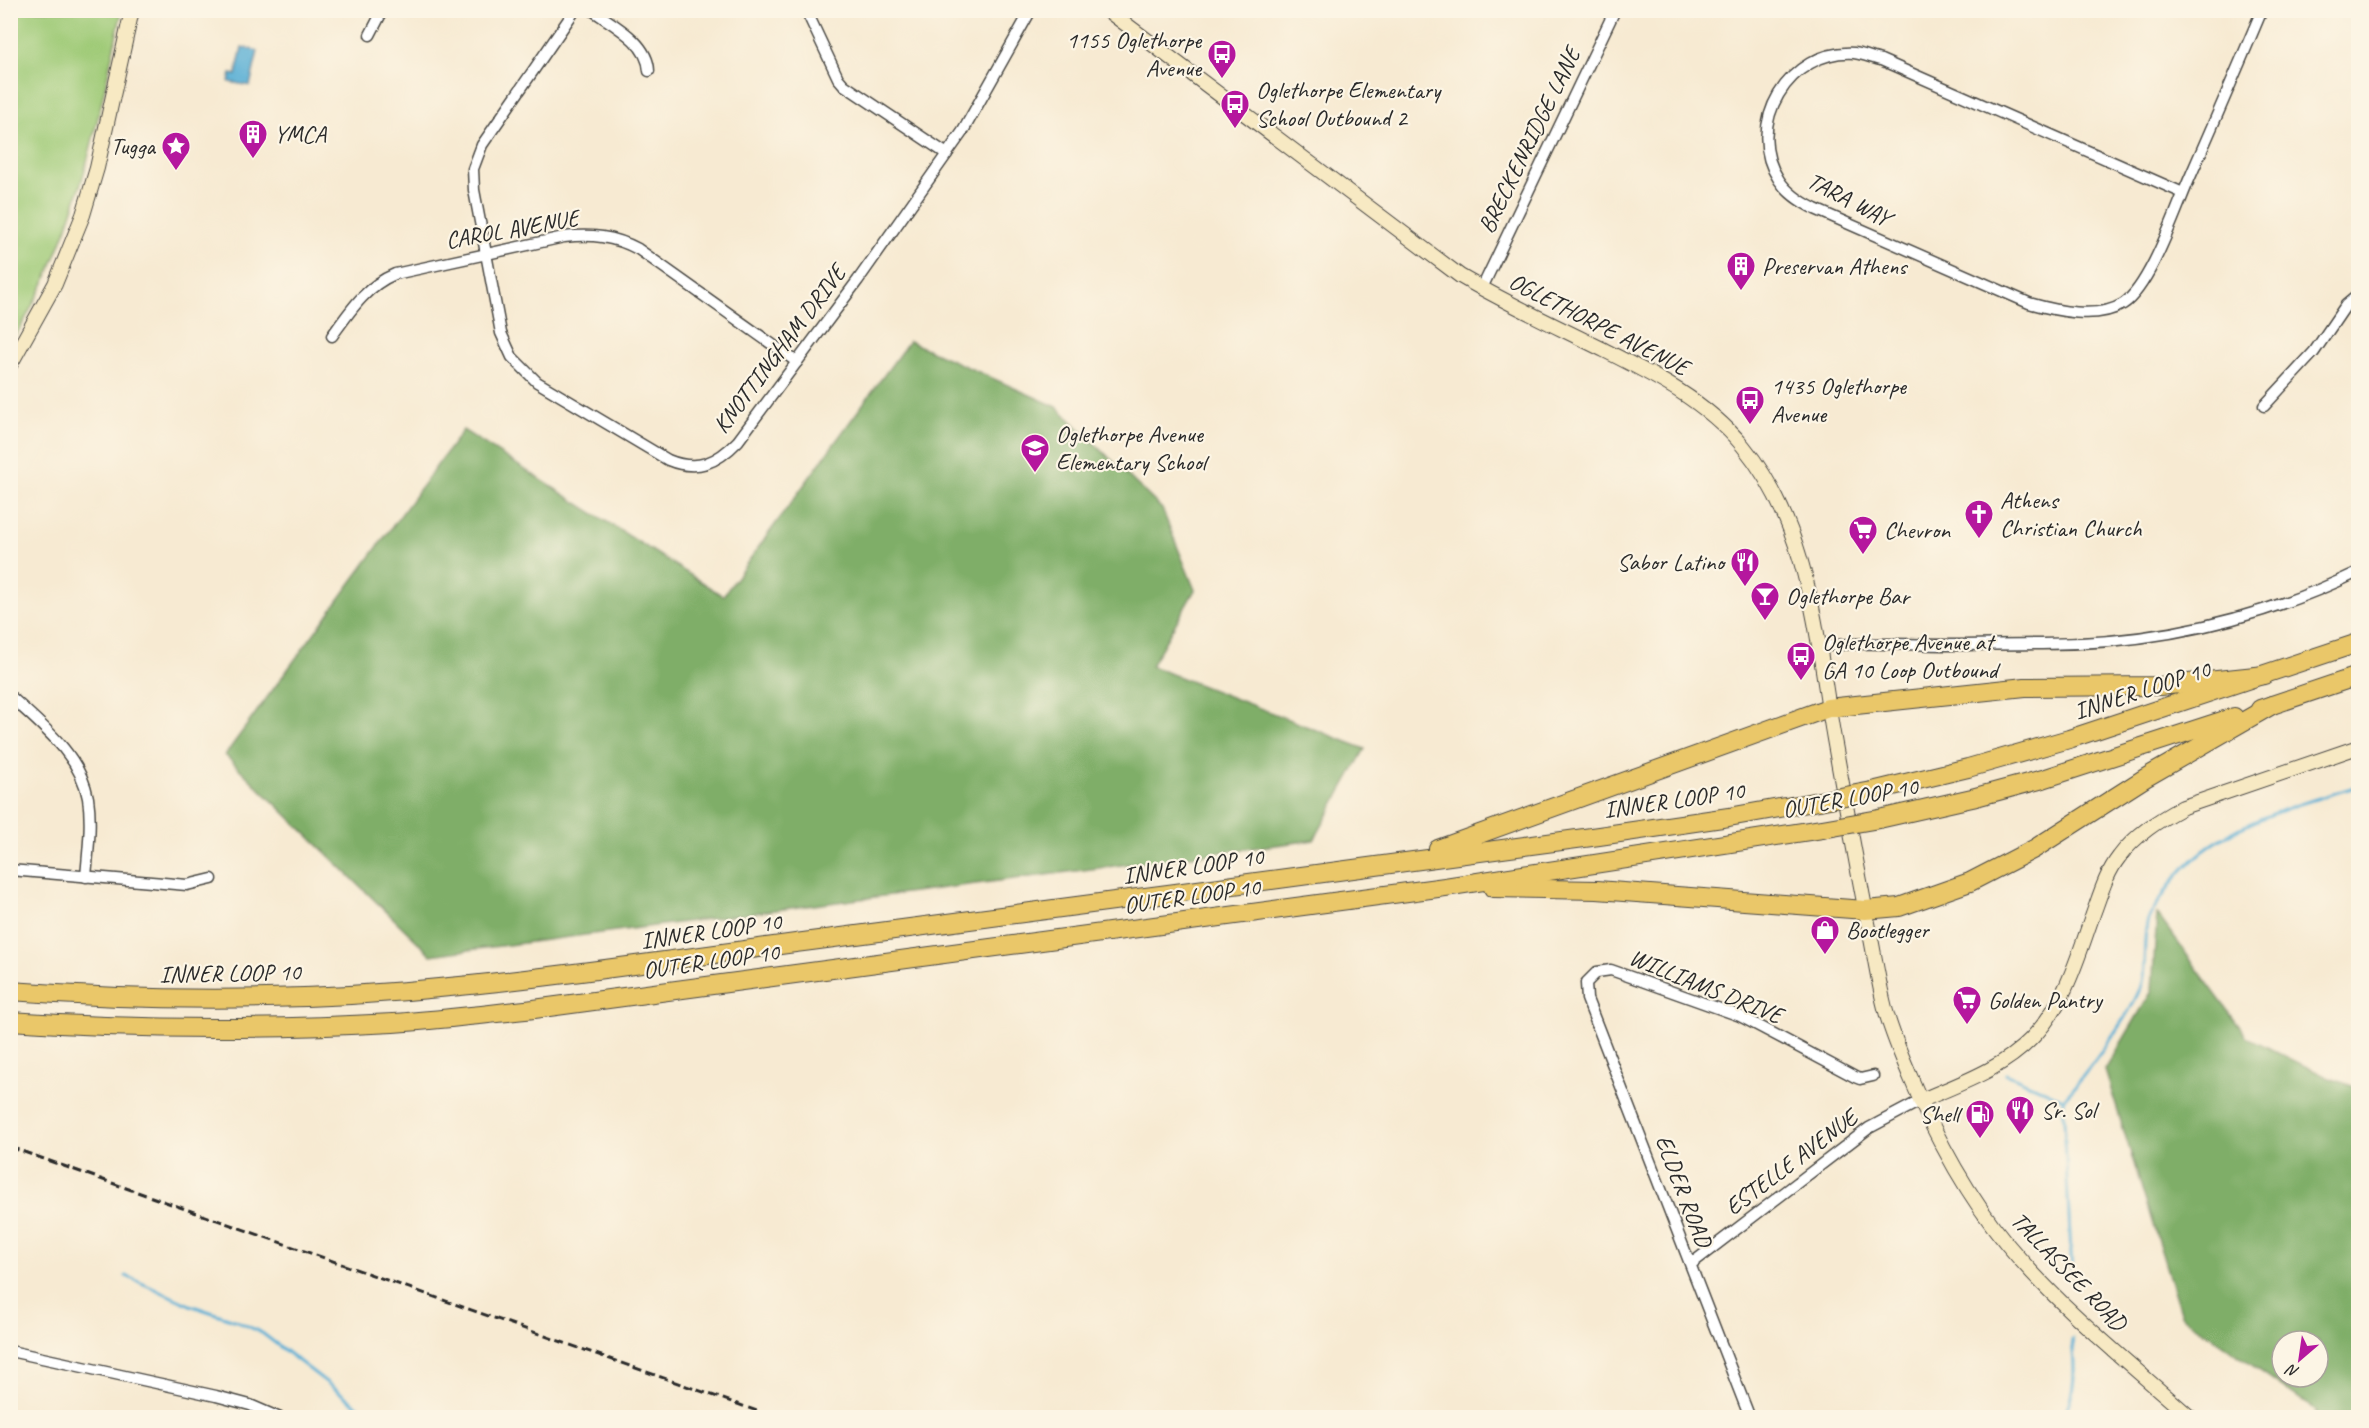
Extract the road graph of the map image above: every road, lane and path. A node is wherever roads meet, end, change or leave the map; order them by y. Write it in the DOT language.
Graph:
graph roads {
  1 [pos="132,10"];
  2 [pos="383,10"];
  3 [pos="575,10"];
  4 [pos="592,10"];
  5 [pos="806,10"];
  6 [pos="1030,10"];
  7 [pos="1107,10"];
  8 [pos="1615,10"];
  9 [pos="2262,10"];
  10 [pos="370,35"];
  11 [pos="649,71"];
  12 [pos="947,154"];
  13 [pos="2183,193"];
  14 [pos="486,253"];
  15 [pos="2358,284"];
  16 [pos="1482,288"];
  17 [pos="2358,294"];
  18 [pos="332,336"];
  19 [pos="796,362"];
  20 [pos="10,365"];
  21 [pos="2264,406"];
  22 [pos="2358,572"];
  23 [pos="2358,643"];
  24 [pos="1819,647"];
  25 [pos="2265,675"];
  26 [pos="2358,676"];
  27 [pos="10,696"];
  28 [pos="2272,705"];
  29 [pos="1828,708"];
  30 [pos="2358,747"];
  31 [pos="1850,827"];
  32 [pos="1407,861"];
  33 [pos="10,870"];
  34 [pos="86,877"];
  35 [pos="212,879"];
  36 [pos="1445,887"];
  37 [pos="1865,910"];
  38 [pos="1588,978"];
  39 [pos="10,991"];
  40 [pos="10,1021"];
  41 [pos="1873,1076"];
  42 [pos="1920,1101"];
  43 [pos="1690,1264"];
  44 [pos="10,1351"];
  45 [pos="280,1418"];
  46 [pos="1750,1418"];
  47 [pos="2191,1418"];
  1 -- 20 [label="main road"];
  2 -- 10 [label="street"];
  3 -- 14 [label="street, KNOTTINGHAM DRIVE"];
  4 -- 11 [label="street"];
  5 -- 12 [label="street"];
  6 -- 12 [label="street, KNOTTINGHAM DRIVE"];
  7 -- 16 [label="main road, OGLETHORPE AVENUE"];
  8 -- 16 [label="street, BRECKENRIDGE LANE"];
  9 -- 13 [label="street, TARA WAY"];
  12 -- 19 [label="street, KNOTTINGHAM DRIVE"];
  13 -- 13 [label="street, TARA WAY"];
  14 -- 18 [label="street, CAROL AVENUE"];
  14 -- 19 [label="street, CAROL AVENUE"];
  14 -- 19 [label="street, KNOTTINGHAM DRIVE"];
  15 -- 17 [label="street"];
  16 -- 24 [label="main road, OGLETHORPE AVENUE"];
  17 -- 21 [label="street"];
  22 -- 24 [label="street"];
  23 -- 25 [label="highway, INNER LOOP 10"];
  24 -- 29 [label="main road, OGLETHORPE AVENUE"];
  25 -- 29 [label="highway"];
  25 -- 32 [label="highway, INNER LOOP 10, bridge"];
  26 -- 28 [label="highway, OUTER LOOP 10"];
  27 -- 34 [label="street"];
  28 -- 36 [label="highway, OUTER LOOP 10, bridge"];
  28 -- 37 [label="highway"];
  29 -- 31 [label="main road, OGLETHORPE AVENUE"];
  29 -- 32 [label="highway"];
  30 -- 42 [label="main road"];
  31 -- 37 [label="main road, TALLASSEE ROAD"];
  32 -- 39 [label="highway, INNER LOOP 10"];
  33 -- 34 [label="street"];
  34 -- 35 [label="street"];
  36 -- 37 [label="highway"];
  36 -- 40 [label="highway, OUTER LOOP 10"];
  37 -- 42 [label="main road, TALLASSEE ROAD"];
  38 -- 41 [label="street, WILLIAMS DRIVE"];
  38 -- 43 [label="street, ELDER ROAD"];
  42 -- 43 [label="street, ESTELLE AVENUE"];
  42 -- 47 [label="main road, TALLASSEE ROAD"];
  43 -- 46 [label="street, ELDER ROAD"];
  44 -- 45 [label="street"];
}
